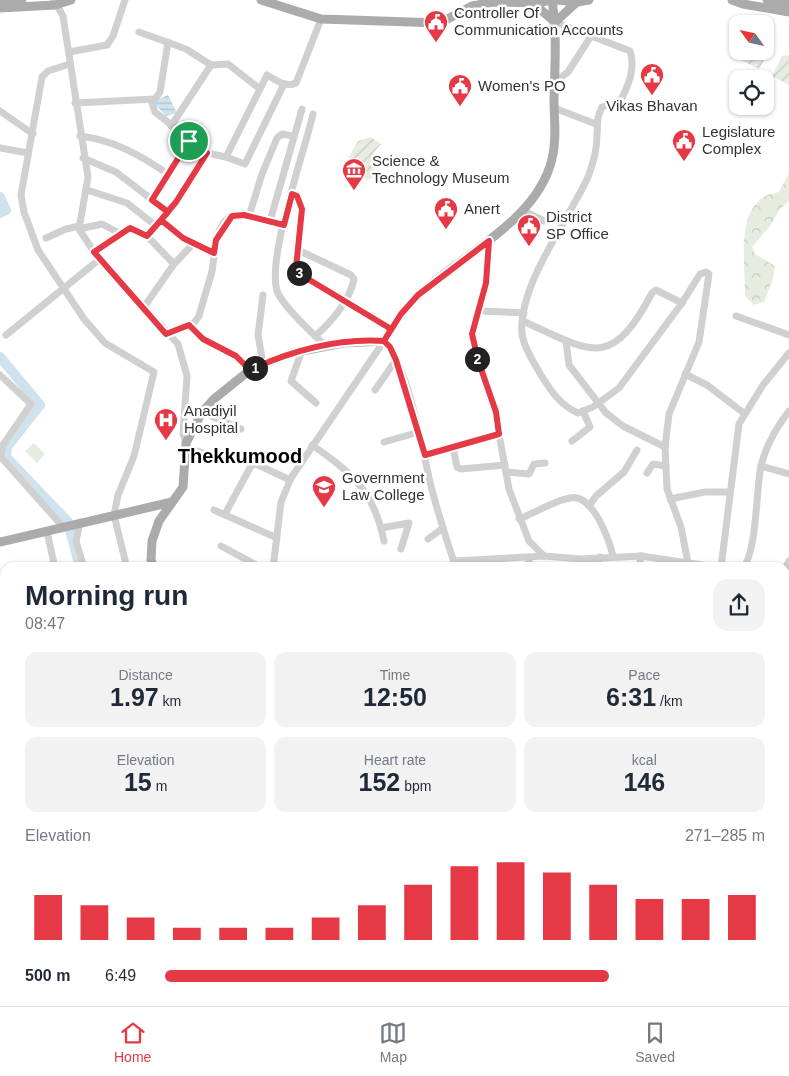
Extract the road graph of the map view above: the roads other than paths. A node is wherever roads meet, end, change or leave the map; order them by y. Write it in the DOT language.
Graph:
graph roads {
  1 [pos="22,0"];
  2 [pos="71,0"];
  3 [pos="125,0"];
  4 [pos="261,0"];
  5 [pos="551,0"];
  6 [pos="556,0"];
  7 [pos="589,0"];
  8 [pos="732,0"];
  9 [pos="767,0"];
  10 [pos="0,1"];
  11 [pos="55,2"];
  12 [pos="534,2"];
  13 [pos="577,2"];
  14 [pos="789,4"];
  15 [pos="0,8"];
  16 [pos="789,12"];
  17 [pos="321,19"];
  18 [pos="555,22"];
  19 [pos="139,32"];
  20 [pos="591,36"];
  21 [pos="168,42"];
  22 [pos="69,52"];
  23 [pos="70,64"];
  24 [pos="212,65"];
  25 [pos="554,82"];
  26 [pos="284,84"];
  27 [pos="260,89"];
  28 [pos="151,100"];
  29 [pos="75,103"];
  30 [pos="554,108"];
  31 [pos="302,109"];
  32 [pos="0,111"];
  33 [pos="313,114"];
  34 [pos="596,124"];
  35 [pos="170,126"];
  36 [pos="33,134"];
  37 [pos="80,136"];
  38 [pos="293,136"];
  39 [pos="189,141"];
  40 [pos="0,148"];
  41 [pos="28,153"];
  42 [pos="207,153"];
  43 [pos="226,156"];
  44 [pos="83,158"];
  45 [pos="168,174"];
  46 [pos="87,190"];
  47 [pos="292,194"];
  48 [pos="152,200"];
  49 [pos="522,210"];
  50 [pos="168,212"];
  51 [pos="249,216"];
  52 [pos="544,221"];
  53 [pos="270,222"];
  54 [pos="159,223"];
  55 [pos="284,225"];
  56 [pos="79,228"];
  57 [pos="121,234"];
  58 [pos="147,236"];
  59 [pos="46,238"];
  60 [pos="489,241"];
  61 [pos="193,244"];
  62 [pos="298,250"];
  63 [pos="94,252"];
  64 [pos="214,253"];
  65 [pos="100,258"];
  66 [pos="174,264"];
  67 [pos="63,289"];
  68 [pos="263,295"];
  69 [pos="345,300"];
  70 [pos="682,303"];
  71 [pos="144,307"];
  72 [pos="480,311"];
  73 [pos="736,316"];
  74 [pos="523,317"];
  75 [pos="189,325"];
  76 [pos="391,329"];
  77 [pos="166,334"];
  78 [pos="6,335"];
  79 [pos="789,335"];
  80 [pos="315,336"];
  81 [pos="384,341"];
  82 [pos="566,341"];
  83 [pos="326,346"];
  84 [pos="302,350"];
  85 [pos="789,352"];
  86 [pos="396,360"];
  87 [pos="263,364"];
  88 [pos="250,370"];
  89 [pos="685,374"];
  90 [pos="0,375"];
  91 [pos="374,390"];
  92 [pos="599,403"];
  93 [pos="316,404"];
  94 [pos="583,411"];
  95 [pos="202,412"];
  96 [pos="788,413"];
  97 [pos="745,414"];
  98 [pos="241,429"];
  99 [pos="419,432"];
  100 [pos="499,434"];
  101 [pos="572,440"];
  102 [pos="2,442"];
  103 [pos="384,442"];
  104 [pos="186,445"];
  105 [pos="312,445"];
  106 [pos="453,447"];
  107 [pos="665,447"];
  108 [pos="637,450"];
  109 [pos="208,455"];
  110 [pos="425,455"];
  111 [pos="545,463"];
  112 [pos="666,466"];
  113 [pos="761,466"];
  114 [pos="505,468"];
  115 [pos="647,473"];
  116 [pos="789,474"];
  117 [pos="290,480"];
  118 [pos="729,492"];
  119 [pos="670,498"];
  120 [pos="172,502"];
  121 [pos="589,506"];
  122 [pos="214,510"];
  123 [pos="225,514"];
  124 [pos="114,515"];
  125 [pos="519,520"];
  126 [pos="80,522"];
  127 [pos="64,527"];
  128 [pos="381,528"];
  129 [pos="443,528"];
  130 [pos="47,532"];
  131 [pos="277,538"];
  132 [pos="428,539"];
  133 [pos="384,541"];
  134 [pos="0,542"];
  135 [pos="221,546"];
  136 [pos="401,549"];
  137 [pos="544,556"];
  138 [pos="613,556"];
  139 [pos="641,556"];
  140 [pos="600,557"];
  141 [pos="529,558"];
  142 [pos="748,560"];
  143 [pos="54,562"];
  144 [pos="82,562"];
  145 [pos="125,562"];
  146 [pos="152,562"];
  147 [pos="251,562"];
  148 [pos="274,562"];
  149 [pos="454,562"];
  150 [pos="480,562"];
  151 [pos="529,562"];
  152 [pos="599,562"];
  153 [pos="640,562"];
  154 [pos="670,562"];
  155 [pos="688,562"];
  156 [pos="722,562"];
  1 -- 10 [label="main road"];
  2 -- 11 [label="main road"];
  3 -- 22 [label="street"];
  4 -- 17 [label="main road"];
  5 -- 12 [label="main road"];
  5 -- 18 [label="main road"];
  6 -- 13 [label="main road"];
  7 -- 13 [label="main road"];
  8 -- 16 [label="main road"];
  9 -- 14 [label="main road"];
  11 -- 15 [label="main road"];
  11 -- 22 [label="street"];
  12 -- 17 [label="main road"];
  12 -- 18 [label="main road"];
  13 -- 18 [label="main road"];
  17 -- 26 [label="street"];
  18 -- 20 [label="street"];
  18 -- 25 [label="main road"];
  19 -- 21 [label="street"];
  20 -- 25 [label="street"];
  20 -- 34 [label="street"];
  21 -- 24 [label="street"];
  21 -- 28 [label="street"];
  22 -- 23 [label="street"];
  23 -- 29 [label="street"];
  23 -- 36 [label="street"];
  24 -- 27 [label="street"];
  24 -- 35 [label="street"];
  25 -- 30 [label="main road"];
  26 -- 27 [label="street"];
  26 -- 43 [label="street"];
  27 -- 43 [label="street"];
  28 -- 29 [label="street"];
  28 -- 35 [label="street"];
  29 -- 37 [label="street"];
  30 -- 34 [label="street"];
  30 -- 49 [label="main road"];
  31 -- 38 [label="street"];
  32 -- 36 [label="street"];
  33 -- 47 [label="street"];
  34 -- 74 [label="street"];
  35 -- 39 [label="street"];
  36 -- 41 [label="street"];
  37 -- 44 [label="street"];
  37 -- 45 [label="street"];
  38 -- 51 [label="street"];
  38 -- 53 [label="street"];
  39 -- 42 [label="street"];
  39 -- 45 [label="street"];
  40 -- 41 [label="street"];
  41 -- 67 [label="street"];
  42 -- 43 [label="street"];
  42 -- 50 [label="street"];
  44 -- 46 [label="street"];
  44 -- 48 [label="street"];
  45 -- 48 [label="street"];
  46 -- 54 [label="street"];
  46 -- 56 [label="street"];
  47 -- 55 [label="street"];
  47 -- 62 [label="street"];
  48 -- 50 [label="street"];
  49 -- 52 [label="street"];
  49 -- 60 [label="main road"];
  50 -- 54 [label="street"];
  51 -- 53 [label="street"];
  51 -- 64 [label="street"];
  53 -- 55 [label="street"];
  54 -- 58 [label="street"];
  54 -- 61 [label="street"];
  55 -- 80 [label="street"];
  56 -- 57 [label="street"];
  56 -- 59 [label="street"];
  56 -- 63 [label="street"];
  57 -- 58 [label="street"];
  57 -- 63 [label="street"];
  58 -- 66 [label="street"];
  60 -- 72 [label="street"];
  60 -- 76 [label="main road"];
  61 -- 64 [label="street"];
  61 -- 66 [label="street"];
  62 -- 69 [label="street"];
  62 -- 69 [label="street"];
  63 -- 65 [label="street"];
  64 -- 75 [label="street"];
  65 -- 67 [label="street"];
  65 -- 71 [label="street"];
  66 -- 71 [label="street"];
  67 -- 78 [label="street"];
  67 -- 124 [label="street"];
  68 -- 87 [label="street"];
  69 -- 76 [label="street"];
  69 -- 80 [label="street"];
  70 -- 82 [label="street"];
  70 -- 89 [label="street"];
  70 -- 92 [label="street"];
  71 -- 77 [label="street"];
  72 -- 74 [label="street"];
  72 -- 100 [label="street"];
  73 -- 79 [label="street"];
  74 -- 82 [label="street"];
  74 -- 94 [label="street"];
  75 -- 77 [label="street"];
  75 -- 88 [label="street"];
  76 -- 81 [label="main road"];
  77 -- 104 [label="street"];
  80 -- 83 [label="street"];
  81 -- 83 [label="main road"];
  81 -- 86 [label="street"];
  81 -- 105 [label="street"];
  82 -- 92 [label="street"];
  83 -- 84 [label="main road"];
  84 -- 87 [label="main road"];
  84 -- 93 [label="street"];
  85 -- 97 [label="street"];
  86 -- 91 [label="street"];
  86 -- 99 [label="street"];
  87 -- 88 [label="main road"];
  88 -- 95 [label="main road"];
  89 -- 97 [label="street"];
  89 -- 107 [label="street"];
  90 -- 102 [label="street"];
  92 -- 94 [label="street"];
  92 -- 107 [label="street"];
  94 -- 101 [label="street"];
  95 -- 98 [label="street"];
  95 -- 104 [label="main road"];
  96 -- 113 [label="street"];
  97 -- 118 [label="street"];
  99 -- 103 [label="street"];
  99 -- 110 [label="street"];
  100 -- 106 [label="street"];
  100 -- 114 [label="street"];
  102 -- 127 [label="street"];
  104 -- 109 [label="street"];
  104 -- 120 [label="main road"];
  105 -- 117 [label="street"];
  105 -- 128 [label="street"];
  106 -- 110 [label="street"];
  106 -- 114 [label="street"];
  107 -- 112 [label="street"];
  108 -- 121 [label="street"];
  110 -- 129 [label="street"];
  111 -- 114 [label="street"];
  112 -- 115 [label="street"];
  112 -- 119 [label="street"];
  113 -- 116 [label="street"];
  113 -- 142 [label="street"];
  114 -- 125 [label="street"];
  117 -- 123 [label="street"];
  117 -- 131 [label="street"];
  118 -- 119 [label="street"];
  118 -- 156 [label="street"];
  119 -- 155 [label="street"];
  120 -- 124 [label="main road"];
  120 -- 146 [label="main road"];
  121 -- 125 [label="street"];
  121 -- 138 [label="street"];
  122 -- 123 [label="street"];
  123 -- 131 [label="street"];
  124 -- 126 [label="main road"];
  124 -- 145 [label="street"];
  125 -- 137 [label="street"];
  126 -- 127 [label="main road"];
  126 -- 144 [label="street"];
  127 -- 130 [label="main road"];
  128 -- 133 [label="street"];
  128 -- 136 [label="street"];
  129 -- 132 [label="street"];
  129 -- 149 [label="street"];
  130 -- 134 [label="main road"];
  130 -- 143 [label="street"];
  131 -- 148 [label="street"];
  135 -- 147 [label="street"];
  137 -- 140 [label="street"];
  137 -- 141 [label="street"];
  138 -- 139 [label="street"];
  138 -- 140 [label="street"];
  139 -- 153 [label="street"];
  139 -- 154 [label="street"];
  140 -- 152 [label="street"];
  141 -- 150 [label="street"];
  141 -- 151 [label="street"];
}
